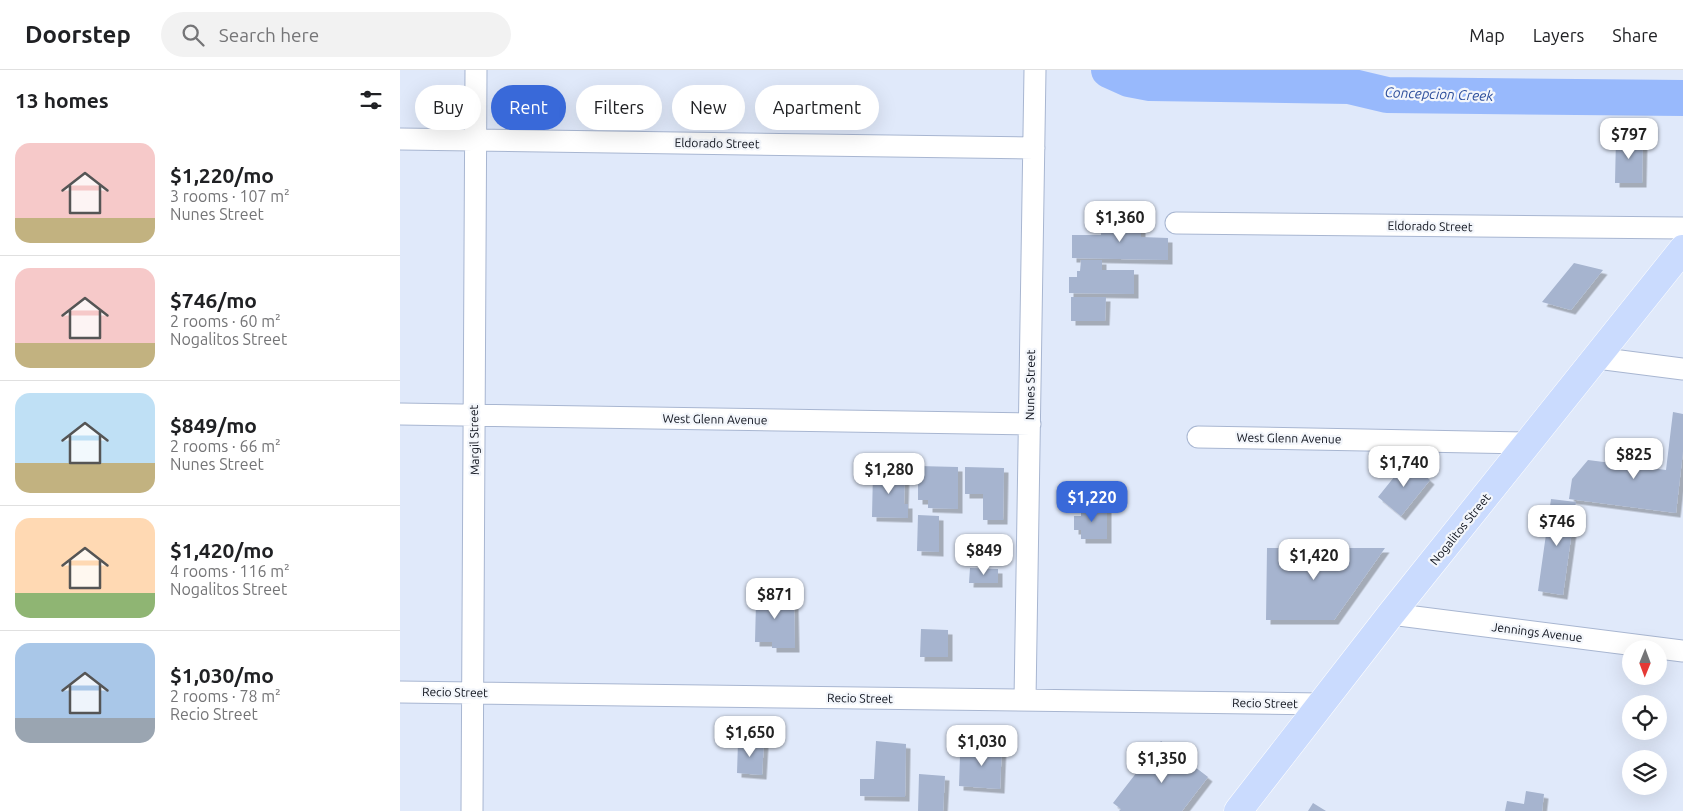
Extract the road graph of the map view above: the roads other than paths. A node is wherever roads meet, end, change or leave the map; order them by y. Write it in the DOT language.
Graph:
graph roads {
  1 [pos="476,70"];
  2 [pos="1035,70"];
  3 [pos="400,139"];
  4 [pos="476,140"];
  5 [pos="1034,148"];
  6 [pos="1176,223"];
  7 [pos="1683,228"];
  8 [pos="1683,249"];
  9 [pos="1597,358"];
  10 [pos="1683,369"];
  11 [pos="400,414"];
  12 [pos="473,415"];
  13 [pos="1030,424"];
  14 [pos="1198,436"];
  15 [pos="1530,443"];
  16 [pos="1391,614"];
  17 [pos="1683,651"];
  18 [pos="400,692"];
  19 [pos="474,692"];
  20 [pos="1025,700"];
  21 [pos="1321,704"];
  22 [pos="472,811"];
  23 [pos="1238,811"];
  1 -- 4 [label="street, Margil Street"];
  2 -- 5 [label="street, Nunes Street"];
  3 -- 4 [label="street, Eldorado Street"];
  4 -- 5 [label="street, Eldorado Street"];
  4 -- 12 [label="street, Margil Street"];
  5 -- 13 [label="street, Nunes Street"];
  6 -- 7 [label="street, Eldorado Street"];
  8 -- 9 [label="main road, Nogalitos Street"];
  9 -- 10 [label="street"];
  9 -- 15 [label="main road, Nogalitos Street"];
  11 -- 12 [label="street, West Glenn Avenue"];
  12 -- 13 [label="street, West Glenn Avenue"];
  12 -- 19 [label="street, Margil Street"];
  13 -- 20 [label="street, Nunes Street"];
  14 -- 15 [label="street, West Glenn Avenue"];
  15 -- 16 [label="main road, Nogalitos Street"];
  16 -- 17 [label="street, Jennings Avenue"];
  16 -- 21 [label="main road, Nogalitos Street"];
  18 -- 19 [label="street, Recio Street"];
  19 -- 20 [label="street, Recio Street"];
  19 -- 22 [label="street, Margil Street"];
  20 -- 21 [label="street, Recio Street"];
  21 -- 23 [label="main road, Nogalitos Street"];
}
